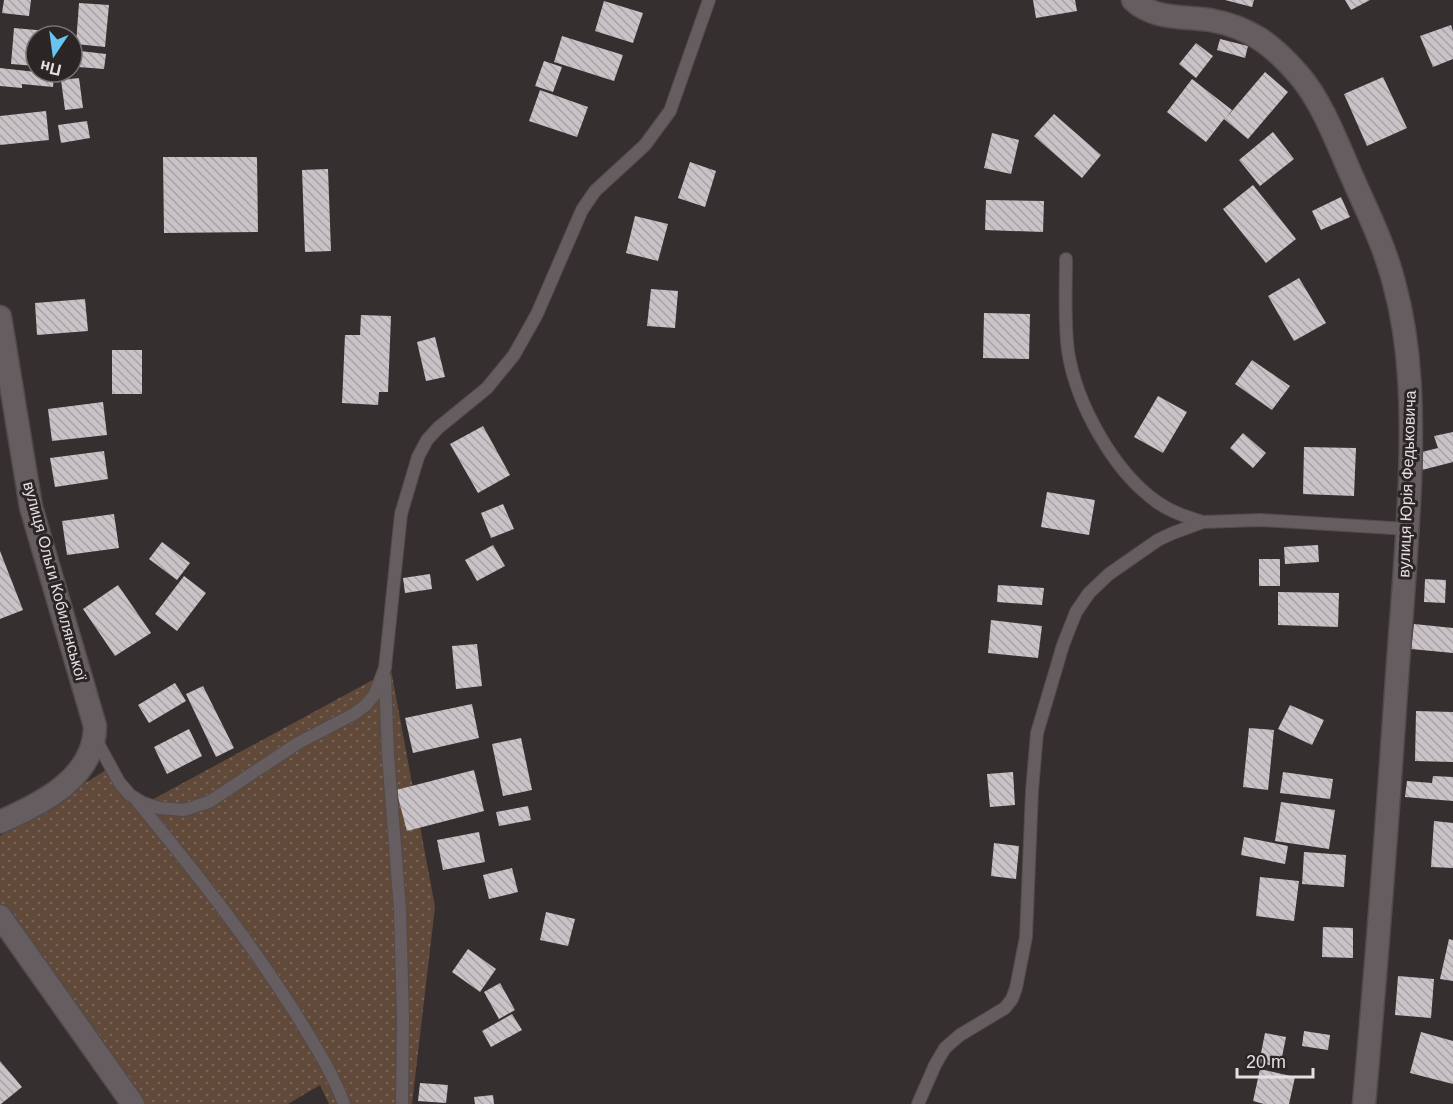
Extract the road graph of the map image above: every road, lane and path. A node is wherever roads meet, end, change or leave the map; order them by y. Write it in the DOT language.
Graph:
graph roads {
  1 [pos="710,0"];
  2 [pos="1133,0"];
  3 [pos="1066,259"];
  4 [pos="0,317"];
  5 [pos="1203,522"];
  6 [pos="1408,529"];
  7 [pos="385,668"];
  8 [pos="95,738"];
  9 [pos="136,800"];
  10 [pos="0,822"];
  11 [pos="0,916"];
  12 [pos="133,1104"];
  13 [pos="344,1104"];
  14 [pos="402,1104"];
  15 [pos="918,1104"];
  16 [pos="1364,1104"];
  1 -- 7 [label="lane"];
  2 -- 6 [label="street, вулиця Юрія Федьковича"];
  3 -- 5 [label="lane"];
  4 -- 8 [label="street, вулиця Ольги Кобилянської"];
  5 -- 6 [label="lane"];
  5 -- 15 [label="lane"];
  6 -- 16 [label="street, вулиця Юрія Федьковича"];
  7 -- 9 [label="lane"];
  7 -- 14 [label="lane"];
  8 -- 9 [label="lane"];
  8 -- 10 [label="street"];
  9 -- 13 [label="lane"];
  11 -- 12 [label="street"];
}
